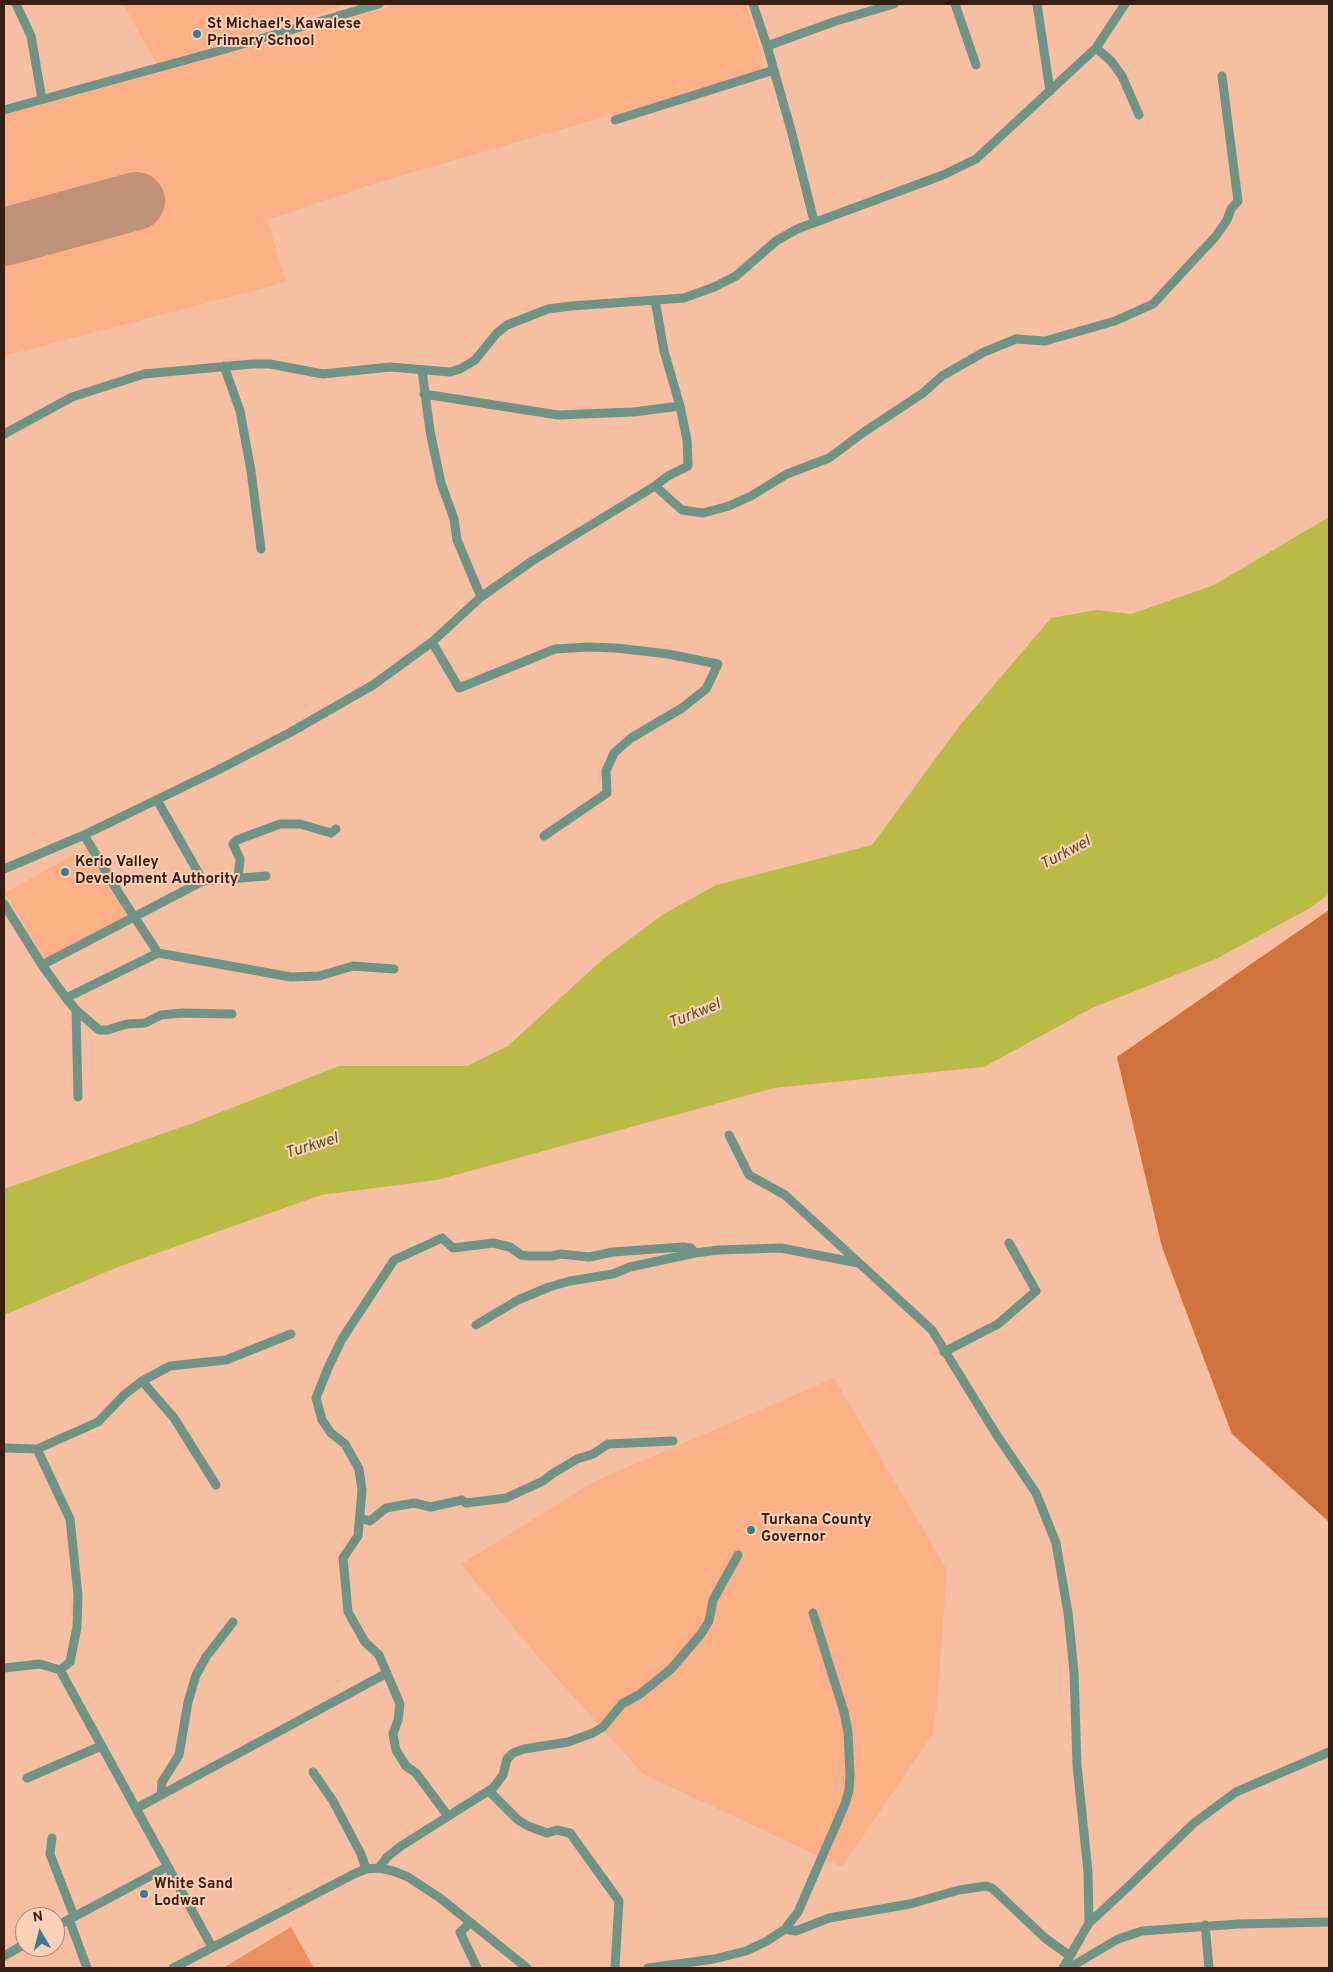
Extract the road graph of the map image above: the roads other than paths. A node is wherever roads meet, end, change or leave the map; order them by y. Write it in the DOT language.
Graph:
graph roads {
  1 [pos="16,4"];
  2 [pos="379,4"];
  3 [pos="753,4"];
  4 [pos="894,4"];
  5 [pos="955,4"];
  6 [pos="1037,4"];
  7 [pos="1125,4"];
  8 [pos="767,46"];
  9 [pos="1096,48"];
  10 [pos="976,65"];
  11 [pos="774,70"];
  12 [pos="1222,76"];
  13 [pos="1050,91"];
  14 [pos="42,99"];
  15 [pos="4,110"];
  16 [pos="1139,115"];
  17 [pos="615,120"];
  18 [pos="814,221"];
  19 [pos="655,300"];
  20 [pos="224,366"];
  21 [pos="422,370"];
  22 [pos="424,394"];
  23 [pos="680,406"];
  24 [pos="4,434"];
  25 [pos="655,486"];
  26 [pos="261,549"];
  27 [pos="482,597"];
  28 [pos="432,642"];
  29 [pos="157,800"];
  30 [pos="336,829"];
  31 [pos="84,835"];
  32 [pos="544,836"];
  33 [pos="4,869"];
  34 [pos="266,876"];
  35 [pos="238,878"];
  36 [pos="203,881"];
  37 [pos="4,904"];
  38 [pos="135,918"];
  39 [pos="158,953"];
  40 [pos="42,965"];
  41 [pos="394,969"];
  42 [pos="66,998"];
  43 [pos="76,1010"];
  44 [pos="232,1014"];
  45 [pos="78,1097"];
  46 [pos="729,1135"];
  47 [pos="1008,1243"];
  48 [pos="695,1253"];
  49 [pos="858,1264"];
  50 [pos="476,1325"];
  51 [pos="291,1334"];
  52 [pos="944,1352"];
  53 [pos="142,1381"];
  54 [pos="673,1441"];
  55 [pos="4,1448"];
  56 [pos="37,1448"];
  57 [pos="216,1484"];
  58 [pos="360,1518"];
  59 [pos="738,1555"];
  60 [pos="813,1613"];
  61 [pos="233,1622"];
  62 [pos="4,1668"];
  63 [pos="60,1670"];
  64 [pos="387,1673"];
  65 [pos="101,1746"];
  66 [pos="1329,1752"];
  67 [pos="313,1772"];
  68 [pos="27,1778"];
  69 [pos="489,1791"];
  70 [pos="161,1794"];
  71 [pos="137,1808"];
  72 [pos="448,1816"];
  73 [pos="52,1838"];
  74 [pos="167,1867"];
  75 [pos="379,1868"];
  76 [pos="366,1869"];
  77 [pos="71,1917"];
  78 [pos="65,1920"];
  79 [pos="1329,1922"];
  80 [pos="470,1923"];
  81 [pos="1089,1923"];
  82 [pos="1205,1925"];
  83 [pos="785,1929"];
  84 [pos="212,1947"];
  85 [pos="15,1950"];
  86 [pos="4,1956"];
  87 [pos="1070,1956"];
  88 [pos="87,1968"];
  89 [pos="173,1968"];
  90 [pos="477,1968"];
  91 [pos="527,1968"];
  92 [pos="615,1968"];
  93 [pos="648,1968"];
  94 [pos="1063,1968"];
  95 [pos="1069,1968"];
  96 [pos="1209,1968"];
  1 -- 14 [label="street"];
  2 -- 14 [label="street"];
  3 -- 8 [label="street"];
  4 -- 8 [label="street"];
  5 -- 10 [label="street"];
  6 -- 13 [label="street"];
  7 -- 9 [label="street"];
  8 -- 11 [label="street"];
  9 -- 13 [label="street"];
  9 -- 16 [label="street"];
  11 -- 17 [label="street"];
  11 -- 18 [label="street"];
  12 -- 25 [label="street"];
  13 -- 18 [label="street"];
  14 -- 15 [label="street"];
  18 -- 19 [label="street"];
  19 -- 21 [label="street"];
  19 -- 23 [label="street"];
  20 -- 21 [label="street"];
  20 -- 24 [label="street"];
  20 -- 26 [label="street"];
  21 -- 22 [label="street"];
  22 -- 23 [label="street"];
  22 -- 27 [label="street"];
  23 -- 25 [label="street"];
  25 -- 27 [label="street"];
  27 -- 28 [label="street"];
  28 -- 29 [label="street"];
  28 -- 32 [label="street"];
  29 -- 31 [label="street"];
  29 -- 36 [label="street"];
  30 -- 35 [label="street"];
  31 -- 33 [label="street"];
  31 -- 38 [label="street"];
  34 -- 35 [label="street"];
  35 -- 36 [label="street"];
  36 -- 38 [label="street"];
  37 -- 40 [label="street"];
  38 -- 39 [label="street"];
  38 -- 40 [label="street"];
  39 -- 41 [label="street"];
  39 -- 42 [label="street"];
  40 -- 42 [label="street"];
  42 -- 43 [label="street"];
  43 -- 44 [label="street"];
  43 -- 45 [label="street"];
  46 -- 49 [label="street"];
  47 -- 52 [label="street"];
  48 -- 49 [label="street"];
  48 -- 50 [label="street"];
  48 -- 58 [label="street"];
  49 -- 52 [label="street"];
  51 -- 53 [label="street"];
  52 -- 81 [label="street"];
  53 -- 56 [label="street"];
  53 -- 57 [label="street"];
  54 -- 58 [label="street"];
  55 -- 56 [label="street"];
  56 -- 63 [label="street"];
  58 -- 64 [label="street"];
  59 -- 69 [label="street"];
  60 -- 83 [label="street"];
  61 -- 70 [label="street"];
  62 -- 63 [label="street"];
  63 -- 65 [label="street"];
  64 -- 70 [label="street"];
  64 -- 72 [label="street"];
  65 -- 68 [label="street"];
  65 -- 71 [label="street"];
  66 -- 81 [label="street"];
  67 -- 76 [label="street"];
  69 -- 72 [label="street"];
  69 -- 92 [label="street"];
  70 -- 71 [label="street"];
  71 -- 74 [label="street"];
  72 -- 75 [label="street"];
  73 -- 77 [label="street"];
  74 -- 77 [label="street"];
  74 -- 84 [label="street"];
  75 -- 76 [label="street"];
  75 -- 80 [label="street"];
  76 -- 84 [label="street"];
  77 -- 78 [label="street"];
  77 -- 88 [label="street"];
  79 -- 82 [label="street"];
  80 -- 90 [label="street"];
  80 -- 91 [label="street"];
  81 -- 87 [label="street"];
  82 -- 95 [label="street"];
  82 -- 96 [label="street"];
  83 -- 87 [label="street"];
  83 -- 93 [label="street"];
  84 -- 89 [label="street"];
  85 -- 86 [label="street"];
  87 -- 94 [label="street"];
}
